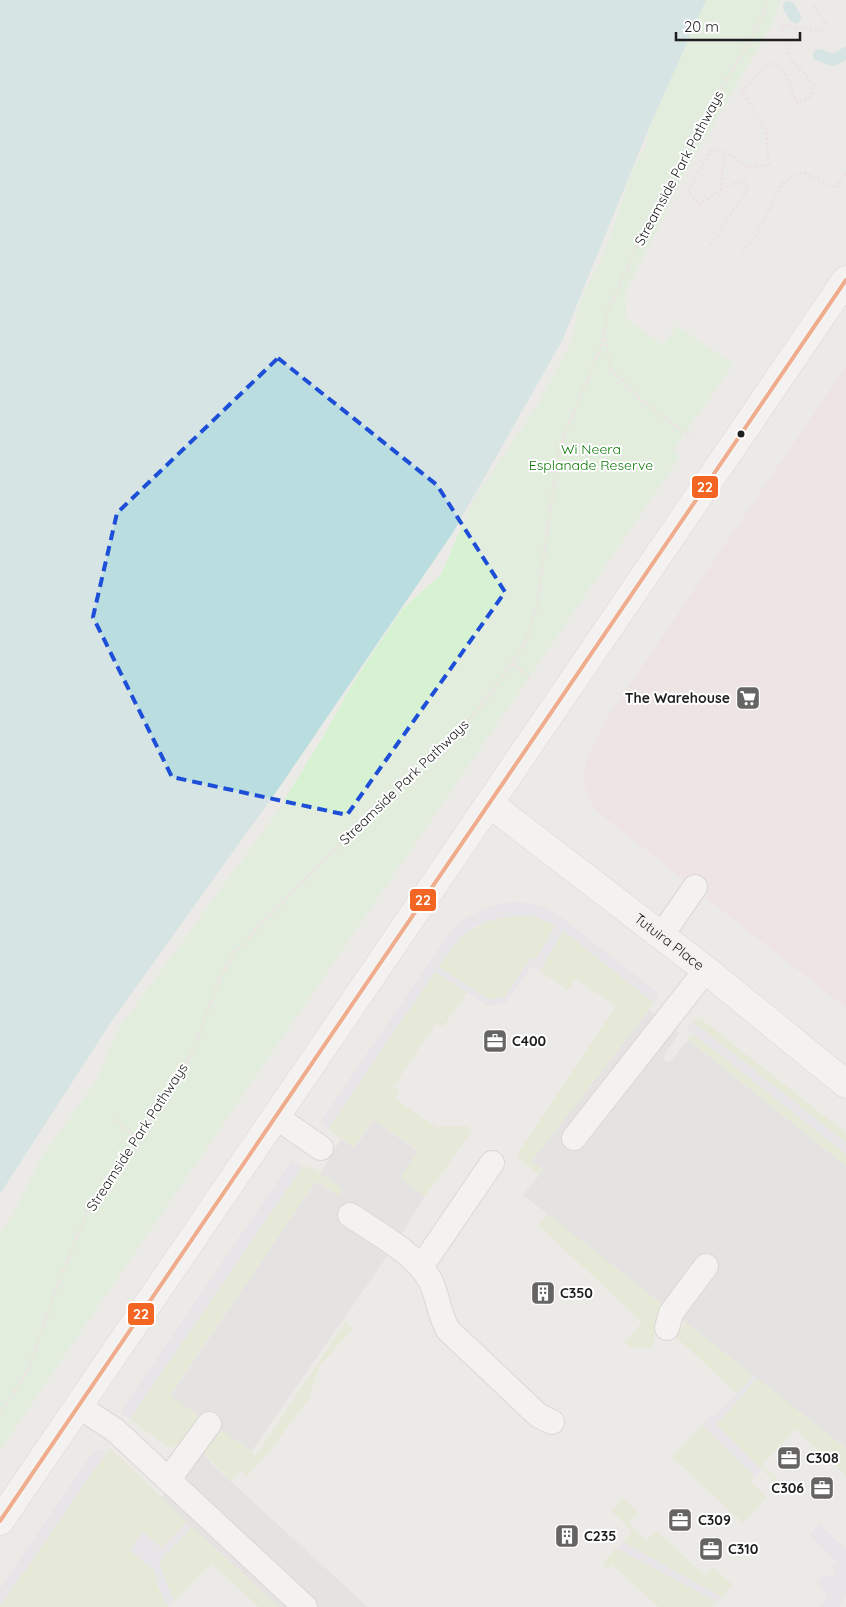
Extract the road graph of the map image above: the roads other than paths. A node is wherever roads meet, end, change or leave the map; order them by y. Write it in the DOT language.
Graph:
graph roads {
  1 [pos="846,280"];
  2 [pos="490,804"];
  3 [pos="695,887"];
  4 [pos="661,936"];
  5 [pos="706,970"];
  6 [pos="846,1084"];
  7 [pos="276,1117"];
  8 [pos="574,1138"];
  9 [pos="321,1148"];
  10 [pos="492,1163"];
  11 [pos="350,1215"];
  12 [pos="706,1266"];
  13 [pos="421,1267"];
  14 [pos="667,1328"];
  15 [pos="78,1406"];
  16 [pos="552,1422"];
  17 [pos="209,1424"];
  18 [pos="169,1479"];
  19 [pos="0,1521"];
  20 [pos="305,1607"];
  1 -- 2 [label="street"];
  2 -- 4 [label="street, Tutuira Place"];
  2 -- 7 [label="street"];
  3 -- 4 [label="lane"];
  4 -- 5 [label="street, Tutuira Place"];
  5 -- 6 [label="street, Tutuira Place"];
  5 -- 8 [label="lane"];
  7 -- 9 [label="lane"];
  7 -- 15 [label="street"];
  10 -- 13 [label="lane"];
  11 -- 13 [label="lane"];
  12 -- 14 [label="lane"];
  13 -- 16 [label="lane"];
  15 -- 18 [label="lane"];
  15 -- 19 [label="street"];
  17 -- 18 [label="lane"];
  18 -- 20 [label="lane"];
}
